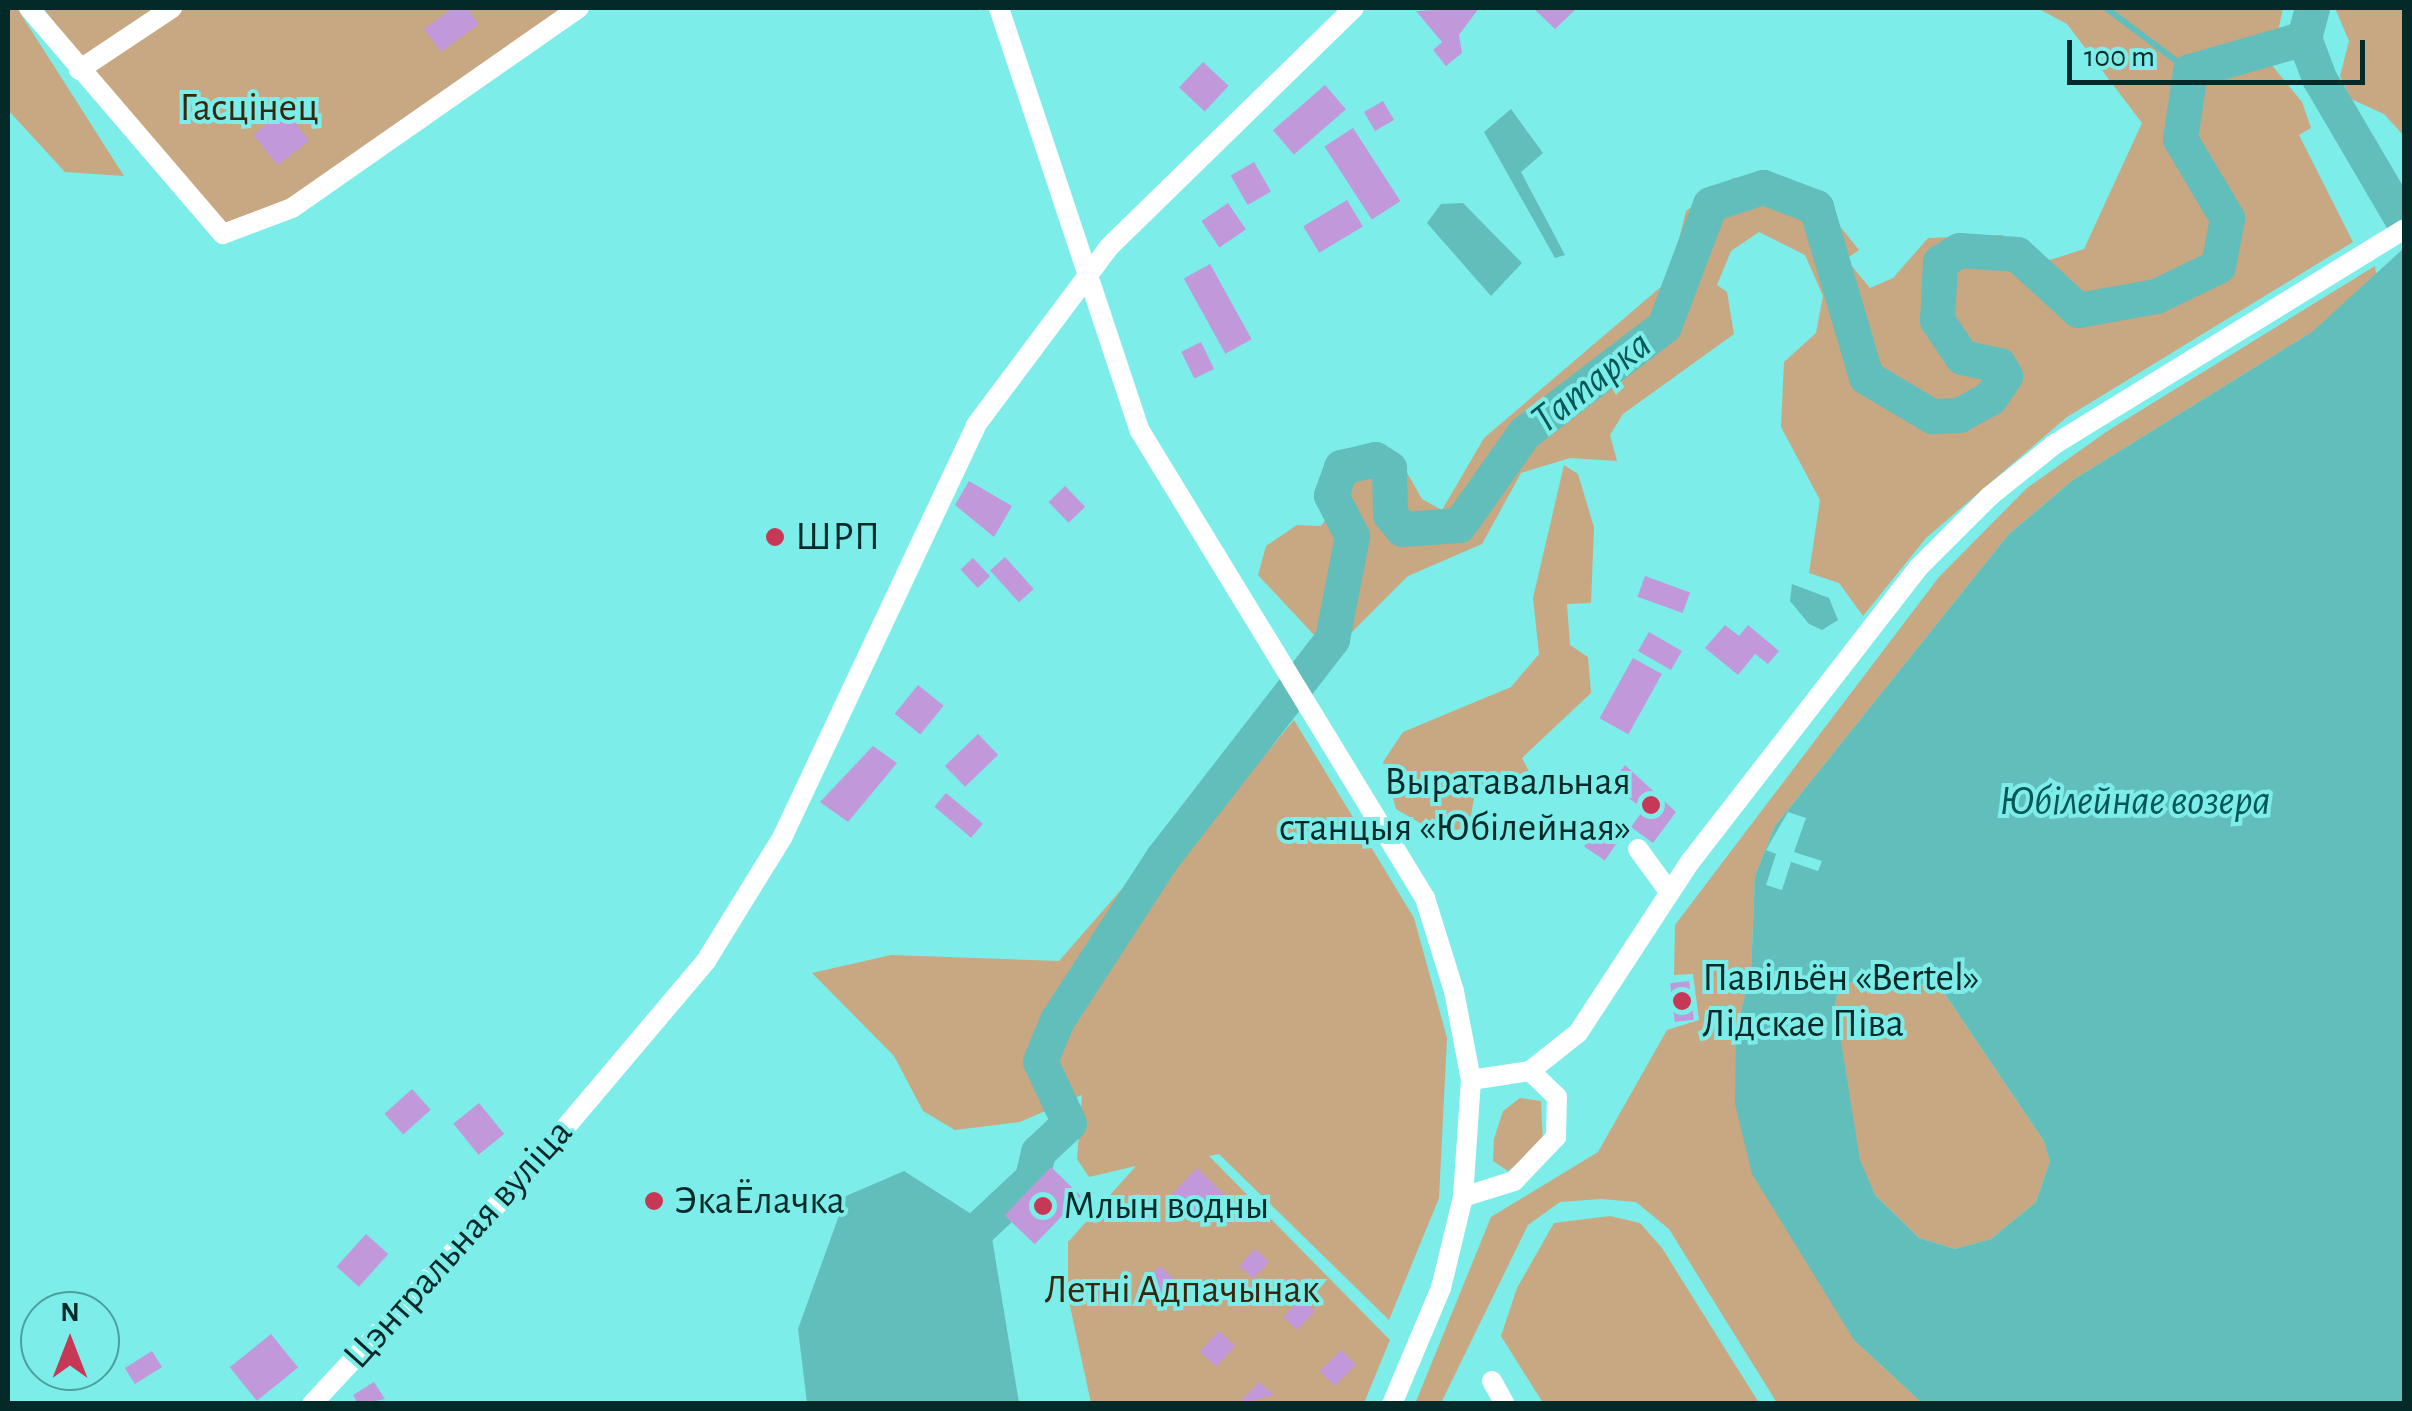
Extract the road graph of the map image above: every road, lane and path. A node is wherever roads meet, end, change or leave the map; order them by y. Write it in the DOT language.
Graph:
graph roads {
  1 [pos="29,8"];
  2 [pos="172,8"];
  3 [pos="579,8"];
  4 [pos="999,8"];
  5 [pos="1354,8"];
  6 [pos="79,70"];
  7 [pos="2404,229"];
  8 [pos="1088,281"];
  9 [pos="1638,849"];
  10 [pos="1670,893"];
  11 [pos="1530,1071"];
  12 [pos="1471,1080"];
  13 [pos="1464,1196"];
  14 [pos="1492,1381"];
  15 [pos="312,1404"];
  16 [pos="1392,1404"];
  17 [pos="1506,1404"];
  1 -- 6 [label="street"];
  2 -- 6 [label="street"];
  3 -- 6 [label="street"];
  4 -- 8 [label="street"];
  5 -- 8 [label="street"];
  7 -- 10 [label="street"];
  8 -- 12 [label="street"];
  8 -- 15 [label="street, Цэнтральная вуліца"];
  9 -- 10 [label="street"];
  10 -- 11 [label="street"];
  11 -- 12 [label="street"];
  11 -- 13 [label="street"];
  12 -- 13 [label="street"];
  13 -- 16 [label="street"];
  14 -- 17 [label="street"];
}
